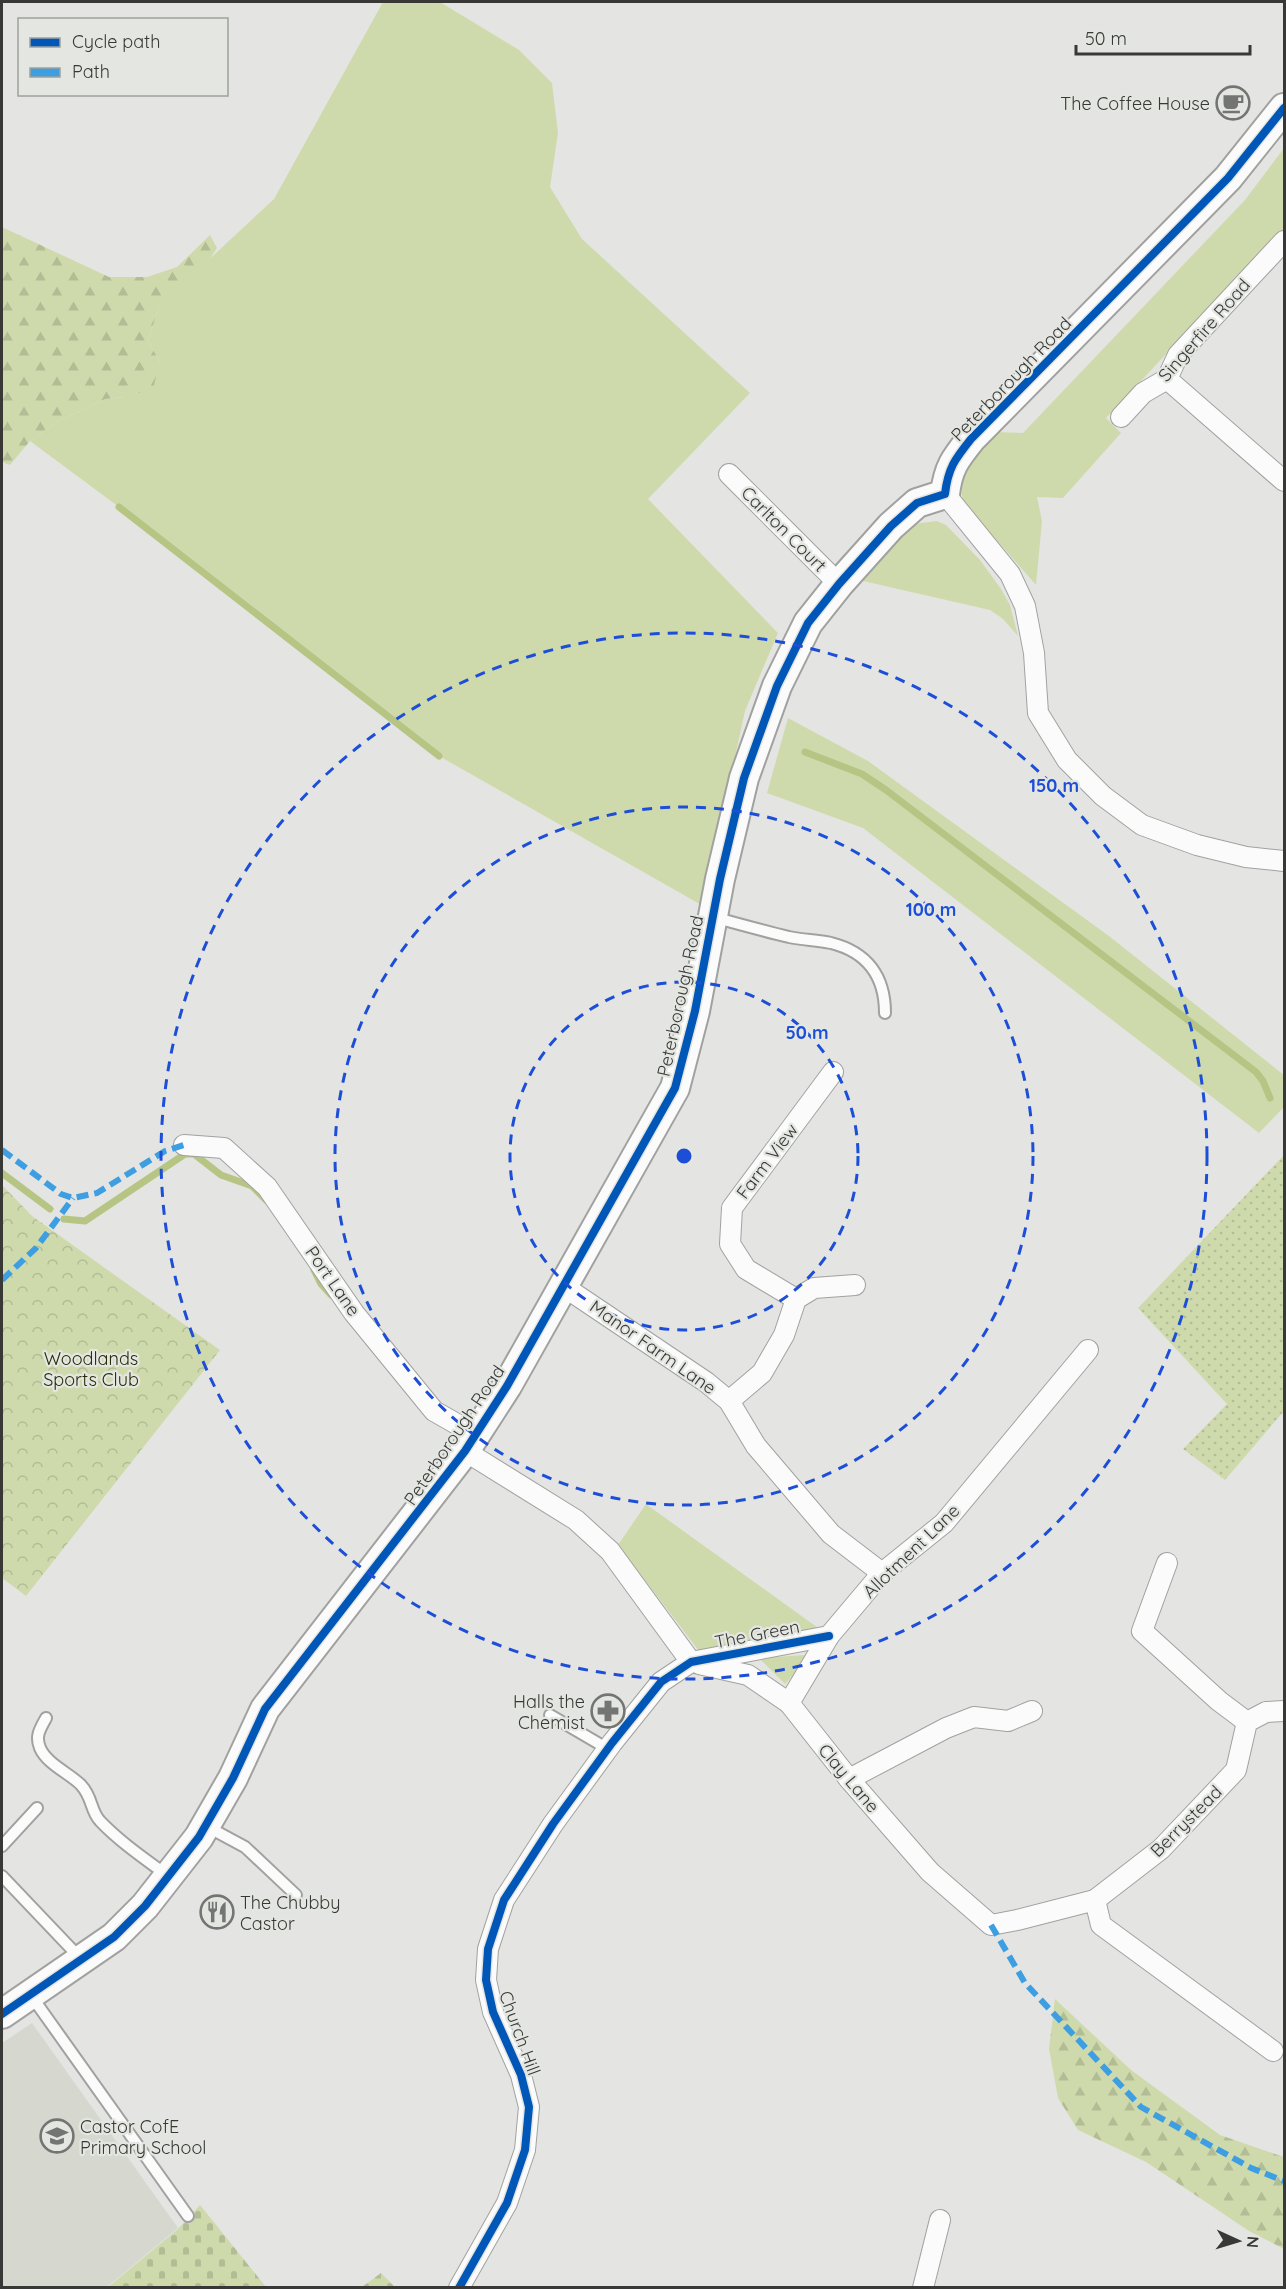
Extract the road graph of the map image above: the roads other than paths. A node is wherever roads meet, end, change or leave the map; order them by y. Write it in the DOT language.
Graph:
graph roads {
  1 [pos="1284,108"];
  2 [pos="1284,241"];
  3 [pos="1167,379"];
  4 [pos="1121,417"];
  5 [pos="729,474"];
  6 [pos="1284,481"];
  7 [pos="945,494"];
  8 [pos="839,584"];
  9 [pos="1284,861"];
  10 [pos="713,917"];
  11 [pos="885,1013"];
  12 [pos="833,1072"];
  13 [pos="184,1145"];
  14 [pos="855,1285"];
  15 [pos="563,1286"];
  16 [pos="796,1299"];
  17 [pos="1088,1350"];
  18 [pos="729,1401"];
  19 [pos="471,1443"];
  20 [pos="1167,1563"];
  21 [pos="882,1573"];
  22 [pos="830,1636"];
  23 [pos="691,1662"];
  24 [pos="789,1703"];
  25 [pos="1032,1711"];
  26 [pos="1284,1711"];
  27 [pos="550,1715"];
  28 [pos="46,1718"];
  29 [pos="1247,1722"];
  30 [pos="608,1749"];
  31 [pos="849,1779"];
  32 [pos="37,1808"];
  33 [pos="206,1826"];
  34 [pos="2,1846"];
  35 [pos="2,1876"];
  36 [pos="168,1876"];
  37 [pos="296,1895"];
  38 [pos="1095,1900"];
  39 [pos="82,1959"];
  40 [pos="30,1994"];
  41 [pos="2,2014"];
  42 [pos="1273,2051"];
  43 [pos="188,2216"];
  44 [pos="940,2220"];
  45 [pos="459,2288"];
  46 [pos="923,2288"];
  1 -- 7 [label="street, Peterborough Road"];
  2 -- 3 [label="street, Singerfire Road"];
  3 -- 4 [label="street, Singerfire Road"];
  3 -- 6 [label="street"];
  5 -- 8 [label="street, Carlton Court"];
  7 -- 8 [label="street, Peterborough Road"];
  7 -- 9 [label="street"];
  8 -- 10 [label="street, Peterborough Road"];
  10 -- 11 [label="lane"];
  10 -- 15 [label="street, Peterborough Road"];
  12 -- 16 [label="street, Farm View"];
  13 -- 19 [label="street, Port Lane"];
  14 -- 16 [label="street"];
  15 -- 18 [label="street, Manor Farm Lane"];
  15 -- 19 [label="street, Peterborough Road"];
  16 -- 18 [label="street"];
  17 -- 21 [label="street, Allotment Lane"];
  18 -- 21 [label="street, Manor Farm Lane"];
  19 -- 23 [label="street"];
  19 -- 33 [label="street, Peterborough Road"];
  20 -- 29 [label="street"];
  21 -- 22 [label="street, Allotment Lane"];
  22 -- 23 [label="street, The Green"];
  22 -- 24 [label="street, Allotment Lane"];
  23 -- 24 [label="street, Clay Lane"];
  23 -- 30 [label="street, Church Hill"];
  24 -- 31 [label="street, Clay Lane"];
  25 -- 31 [label="street"];
  26 -- 29 [label="street"];
  27 -- 30 [label="lane"];
  28 -- 36 [label="lane"];
  29 -- 38 [label="street, Berrystead"];
  30 -- 45 [label="street, Church Hill"];
  31 -- 38 [label="street, Clay Lane"];
  32 -- 34 [label="lane"];
  33 -- 36 [label="street, Peterborough Road"];
  33 -- 37 [label="lane"];
  35 -- 39 [label="lane"];
  36 -- 39 [label="street, Peterborough Road"];
  38 -- 42 [label="street"];
  39 -- 40 [label="street, Peterborough Road"];
  40 -- 41 [label="street, Peterborough Road"];
  40 -- 43 [label="lane"];
  44 -- 46 [label="street"];
}
